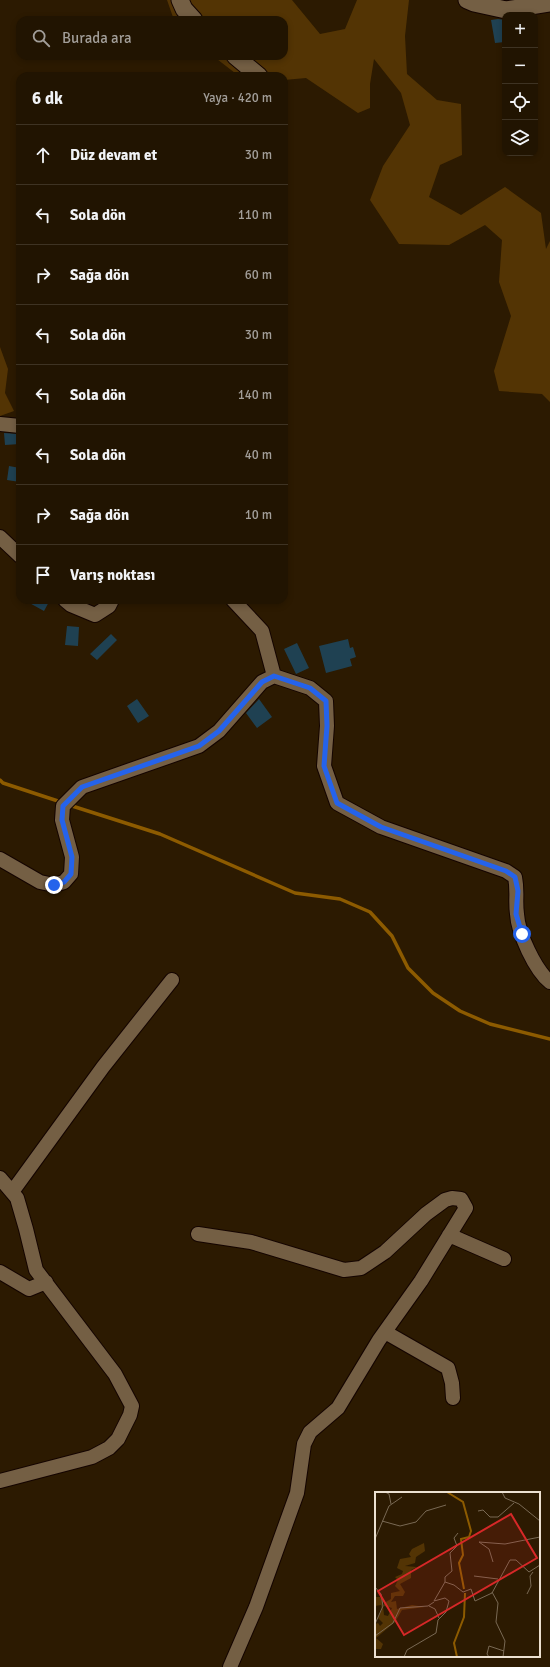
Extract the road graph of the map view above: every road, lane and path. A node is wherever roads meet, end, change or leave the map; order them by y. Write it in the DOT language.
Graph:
graph roads {
  1 [pos="180,0"];
  2 [pos="467,0"];
  3 [pos="550,3"];
  4 [pos="190,16"];
  5 [pos="240,60"];
  6 [pos="254,72"];
  7 [pos="0,424"];
  8 [pos="16,426"];
  9 [pos="0,537"];
  10 [pos="16,552"];
  11 [pos="70,604"];
  12 [pos="109,604"];
  13 [pos="237,604"];
  14 [pos="274,676"];
  15 [pos="0,859"];
  16 [pos="172,980"];
  17 [pos="550,982"];
  18 [pos="0,1178"];
  19 [pos="12,1192"];
  20 [pos="198,1234"];
  21 [pos="449,1235"];
  22 [pos="504,1259"];
  23 [pos="0,1272"];
  24 [pos="46,1282"];
  25 [pos="385,1332"];
  26 [pos="453,1398"];
  27 [pos="0,1481"];
  28 [pos="230,1667"];
  1 -- 4 [label="street"];
  2 -- 3 [label="street"];
  5 -- 6 [label="street"];
  7 -- 8 [label="street"];
  9 -- 10 [label="street"];
  11 -- 12 [label="street"];
  13 -- 14 [label="street"];
  14 -- 15 [label="street"];
  14 -- 17 [label="street"];
  16 -- 19 [label="street"];
  18 -- 19 [label="street"];
  19 -- 24 [label="street"];
  20 -- 21 [label="street"];
  21 -- 22 [label="street"];
  21 -- 25 [label="street"];
  23 -- 24 [label="street"];
  24 -- 27 [label="street"];
  25 -- 26 [label="street"];
  25 -- 28 [label="street"];
}
